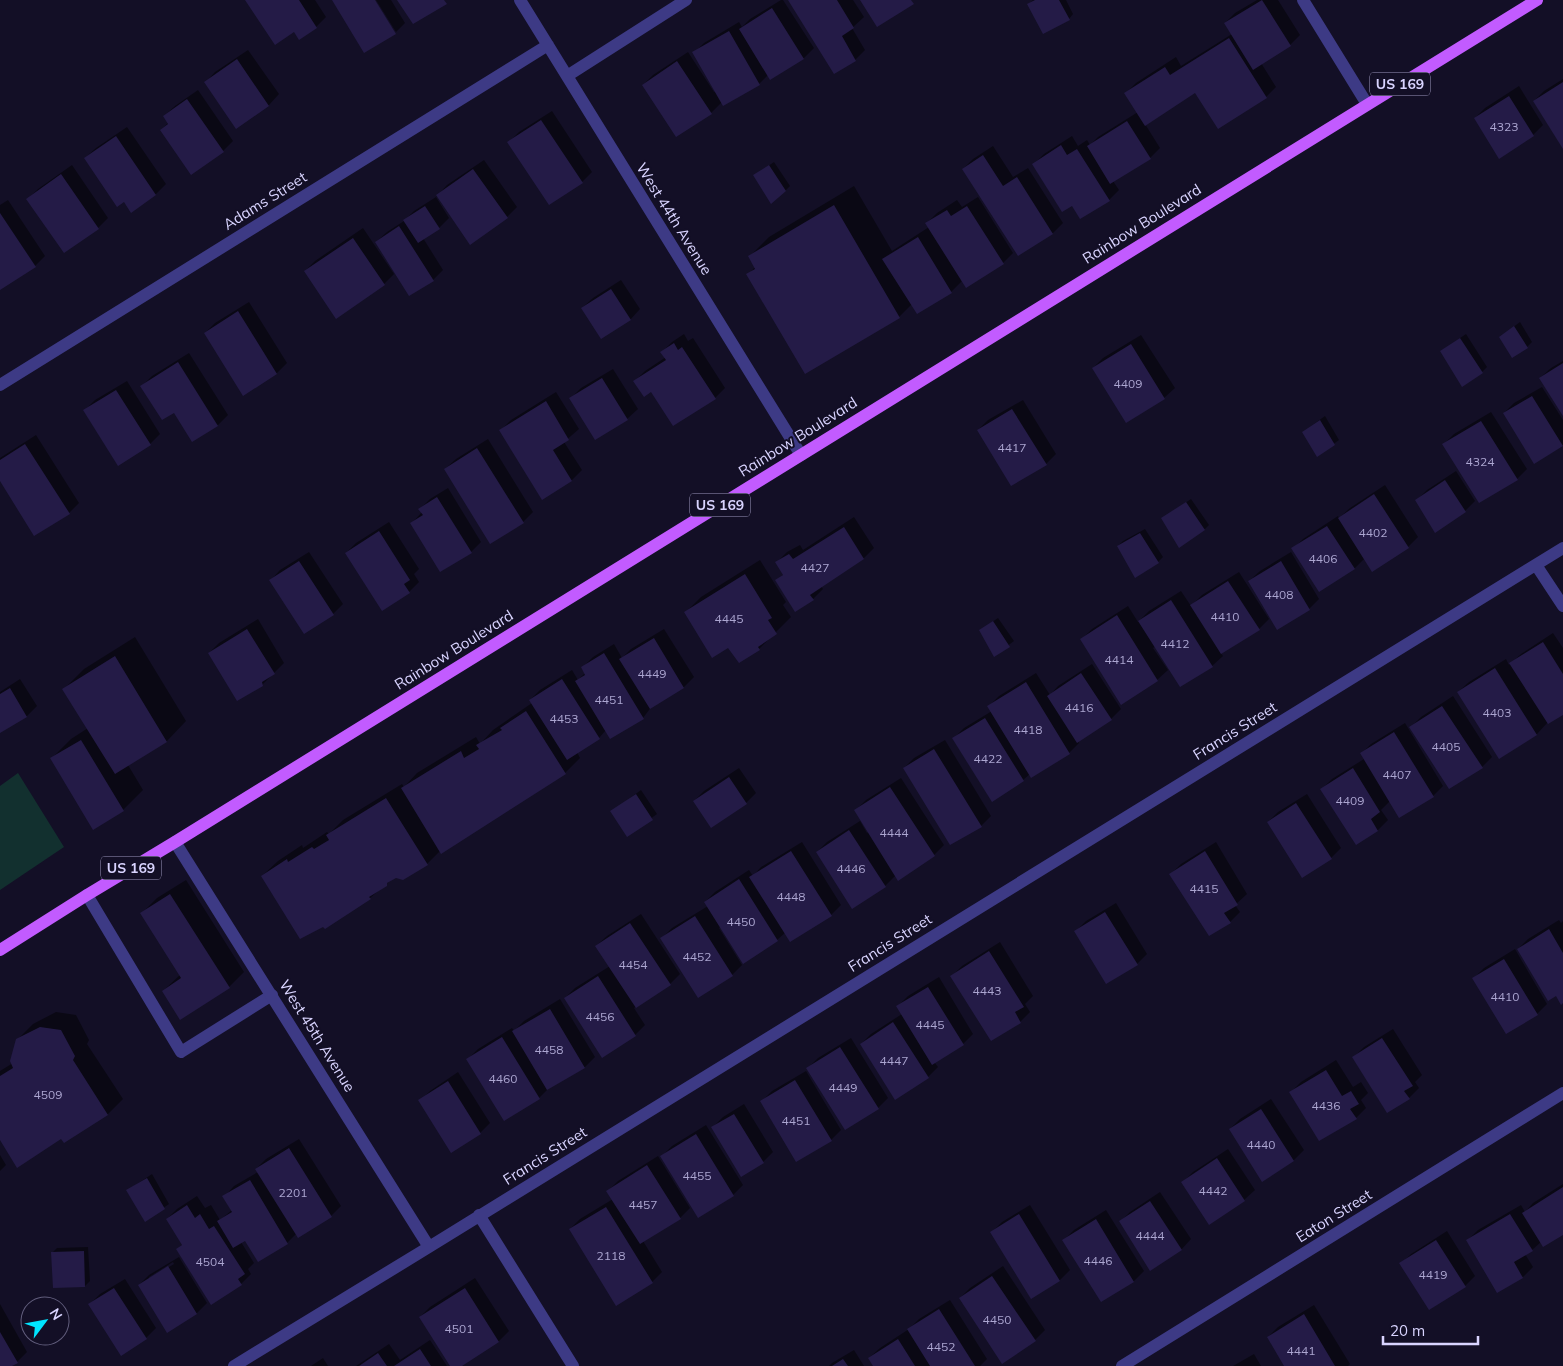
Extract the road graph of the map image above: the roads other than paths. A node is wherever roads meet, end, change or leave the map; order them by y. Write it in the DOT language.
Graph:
graph roads {
  1 [pos="520,0"];
  2 [pos="686,0"];
  3 [pos="1303,0"];
  4 [pos="1537,0"];
  5 [pos="548,45"];
  6 [pos="567,76"];
  7 [pos="1367,104"];
  8 [pos="0,385"];
  9 [pos="801,454"];
  10 [pos="1563,548"];
  11 [pos="1536,565"];
  12 [pos="1563,606"];
  13 [pos="176,842"];
  14 [pos="87,895"];
  15 [pos="0,950"];
  16 [pos="272,995"];
  17 [pos="1563,1094"];
  18 [pos="479,1215"];
  19 [pos="429,1247"];
  20 [pos="234,1366"];
  21 [pos="573,1366"];
  22 [pos="1122,1366"];
  1 -- 5 [label="street, West 44th Avenue"];
  2 -- 6 [label="street"];
  3 -- 7 [label="street"];
  4 -- 7 [label="main road, Rainbow Boulevard / US 169"];
  5 -- 6 [label="street, West 44th Avenue"];
  5 -- 8 [label="street, Adams Street"];
  6 -- 9 [label="street, West 44th Avenue"];
  7 -- 9 [label="main road, Rainbow Boulevard / US 169"];
  9 -- 13 [label="main road, Rainbow Boulevard / US 169"];
  10 -- 11 [label="street, Francis Street"];
  11 -- 12 [label="street"];
  11 -- 18 [label="street, Francis Street"];
  13 -- 14 [label="main road, Rainbow Boulevard / US 169"];
  13 -- 16 [label="street, West 45th Avenue"];
  14 -- 15 [label="main road, Rainbow Boulevard / US 169"];
  14 -- 16 [label="street"];
  16 -- 19 [label="street, West 45th Avenue"];
  17 -- 22 [label="street, Eaton Street"];
  18 -- 19 [label="street, Francis Street"];
  18 -- 21 [label="street"];
  19 -- 20 [label="street, Francis Street"];
}
